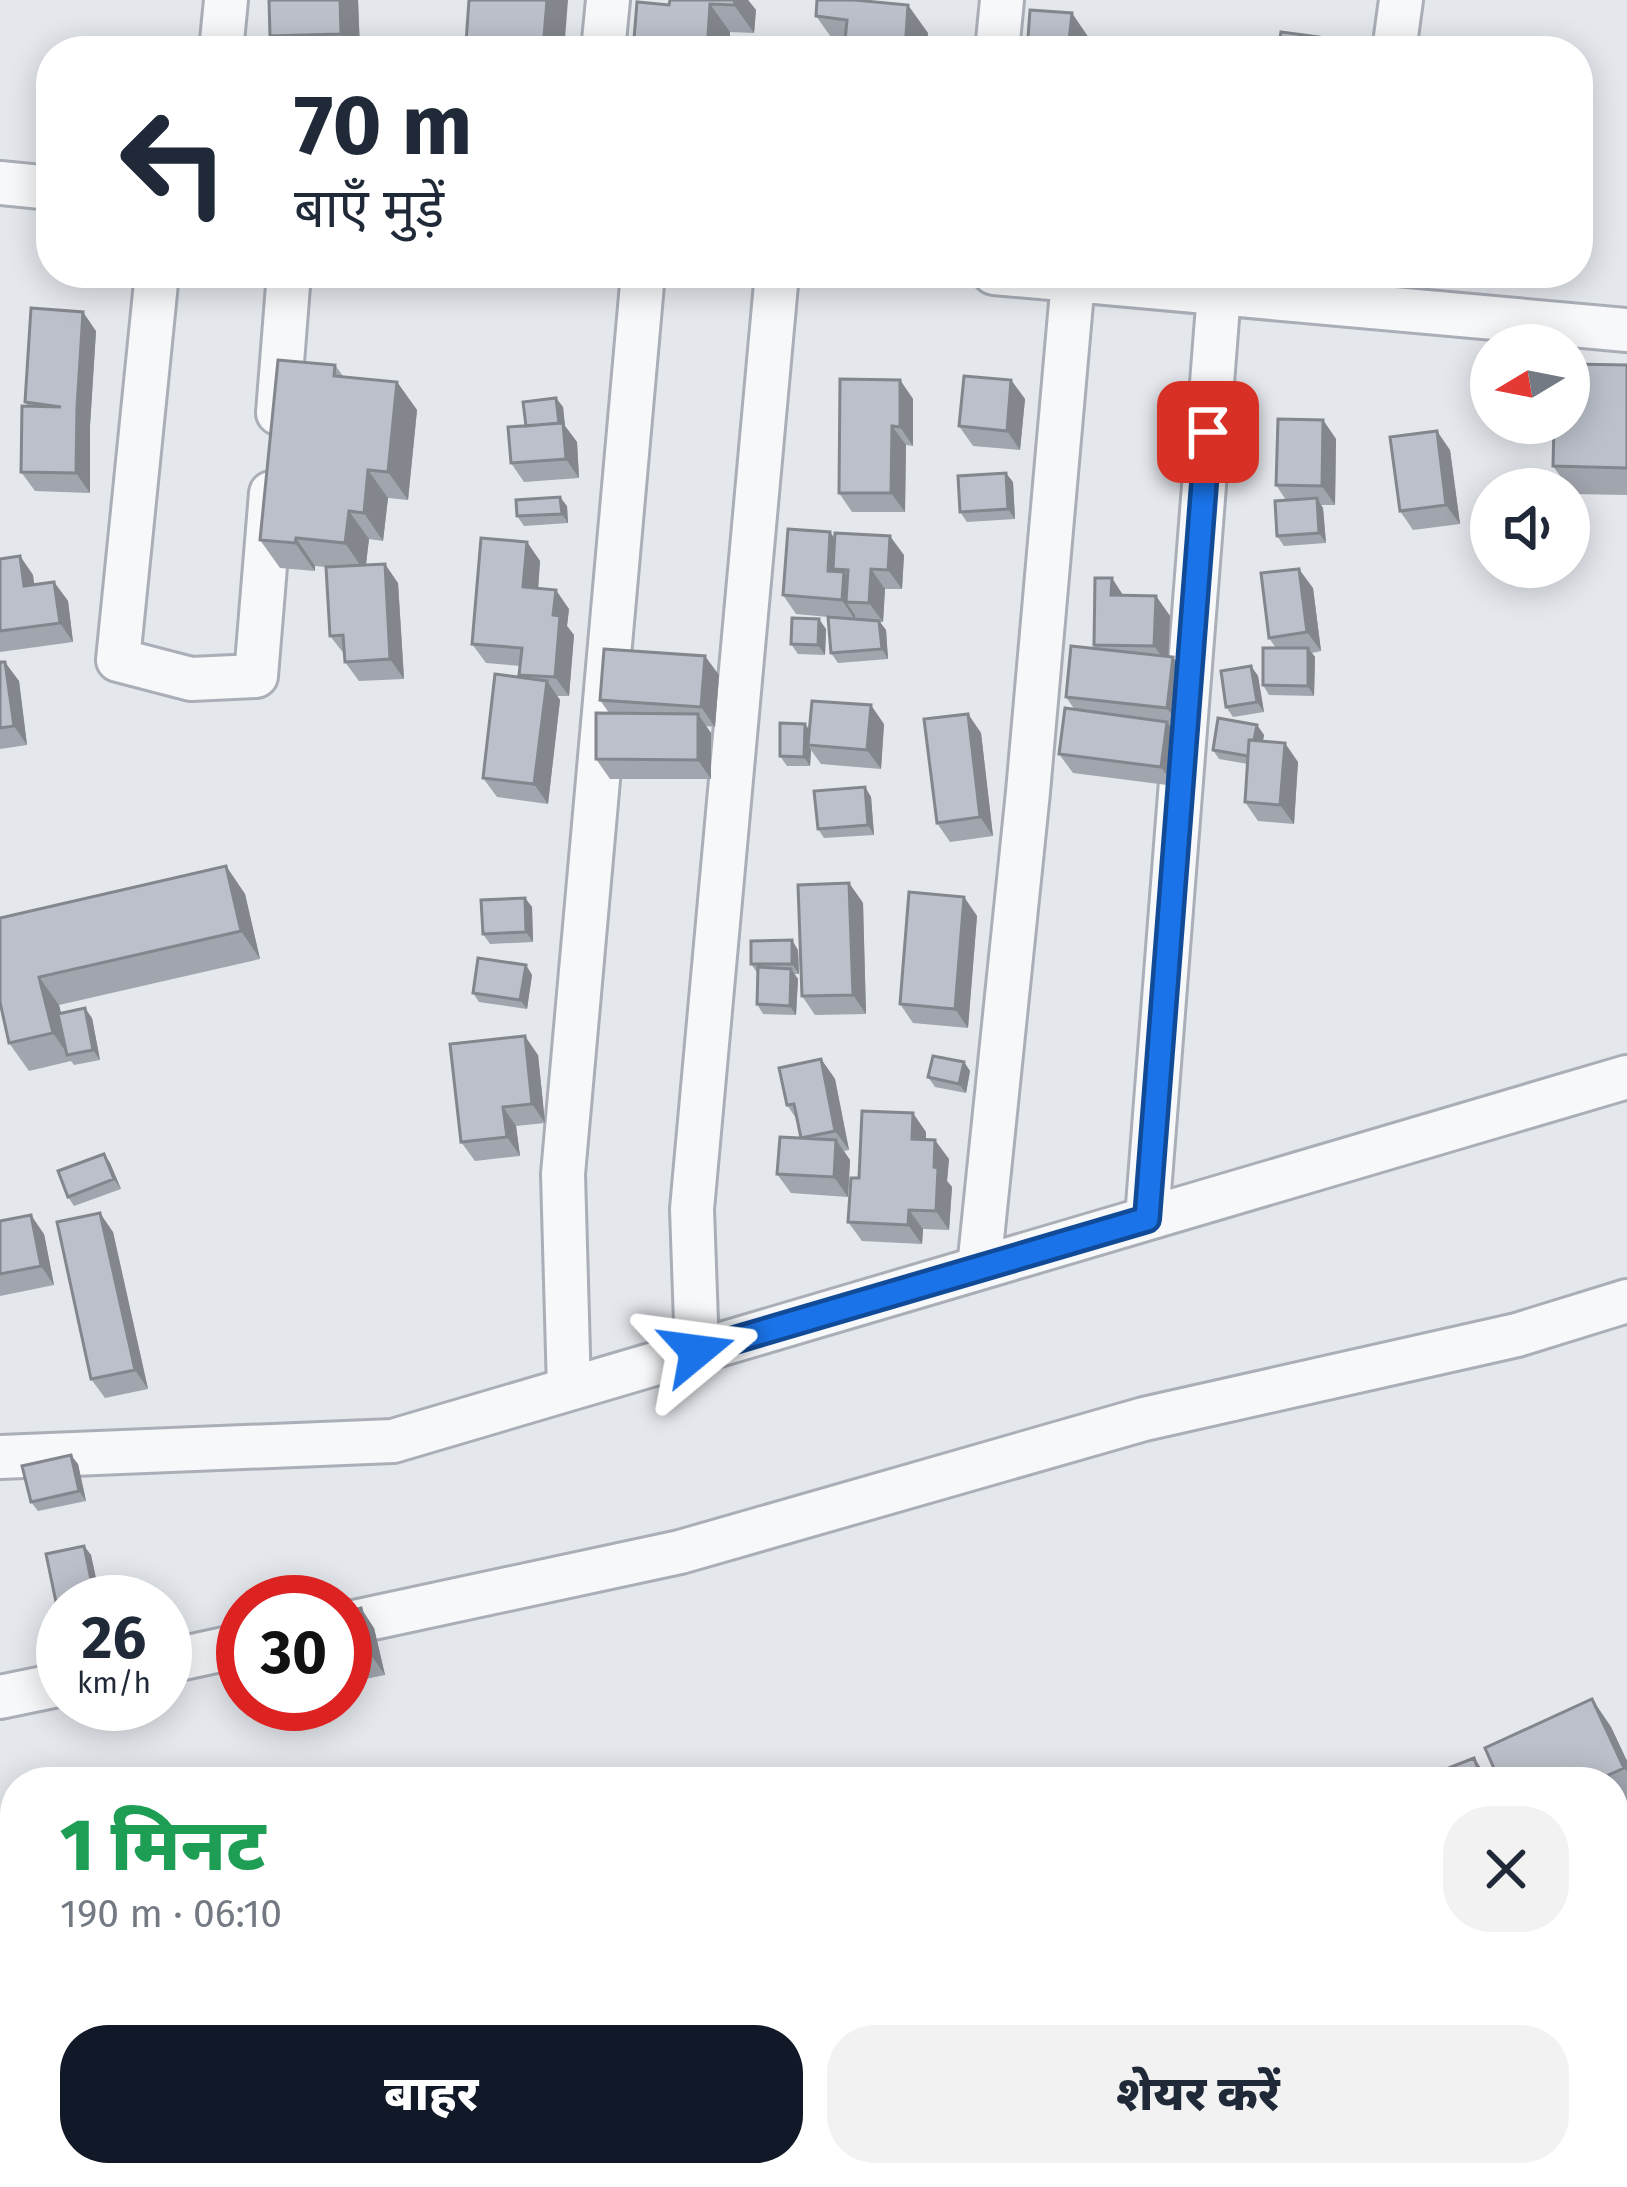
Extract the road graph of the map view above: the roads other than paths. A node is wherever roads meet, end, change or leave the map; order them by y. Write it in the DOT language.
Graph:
graph roads {
  1 [pos="226,0"];
  2 [pos="608,0"];
  3 [pos="1002,0"];
  4 [pos="1401,0"];
  5 [pos="222,36"];
  6 [pos="604,36"];
  7 [pos="998,36"];
  8 [pos="1396,36"];
  9 [pos="0,183"];
  10 [pos="36,187"];
  11 [pos="155,288"];
  12 [pos="289,288"];
  13 [pos="642,288"];
  14 [pos="776,288"];
  15 [pos="1072,288"];
  16 [pos="1163,288"];
  17 [pos="1364,290"];
  18 [pos="1219,293"];
  19 [pos="1627,330"];
  20 [pos="1627,1077"];
  21 [pos="1147,1219"];
  22 [pos="980,1268"];
  23 [pos="1627,1301"];
  24 [pos="697,1351"];
  25 [pos="569,1389"];
  26 [pos="0,1457"];
  27 [pos="372,1618"];
  28 [pos="36,1690"];
  29 [pos="0,1697"];
  1 -- 5 [label="street"];
  2 -- 6 [label="street"];
  3 -- 7 [label="street"];
  4 -- 8 [label="street"];
  9 -- 10 [label="street"];
  11 -- 12 [label="street"];
  13 -- 25 [label="street"];
  14 -- 24 [label="street"];
  15 -- 22 [label="street"];
  16 -- 18 [label="street"];
  17 -- 18 [label="street"];
  17 -- 19 [label="street"];
  18 -- 21 [label="street"];
  20 -- 21 [label="street"];
  21 -- 22 [label="street"];
  22 -- 24 [label="street"];
  23 -- 27 [label="street"];
  24 -- 25 [label="street"];
  25 -- 26 [label="street"];
  28 -- 29 [label="street"];
}
